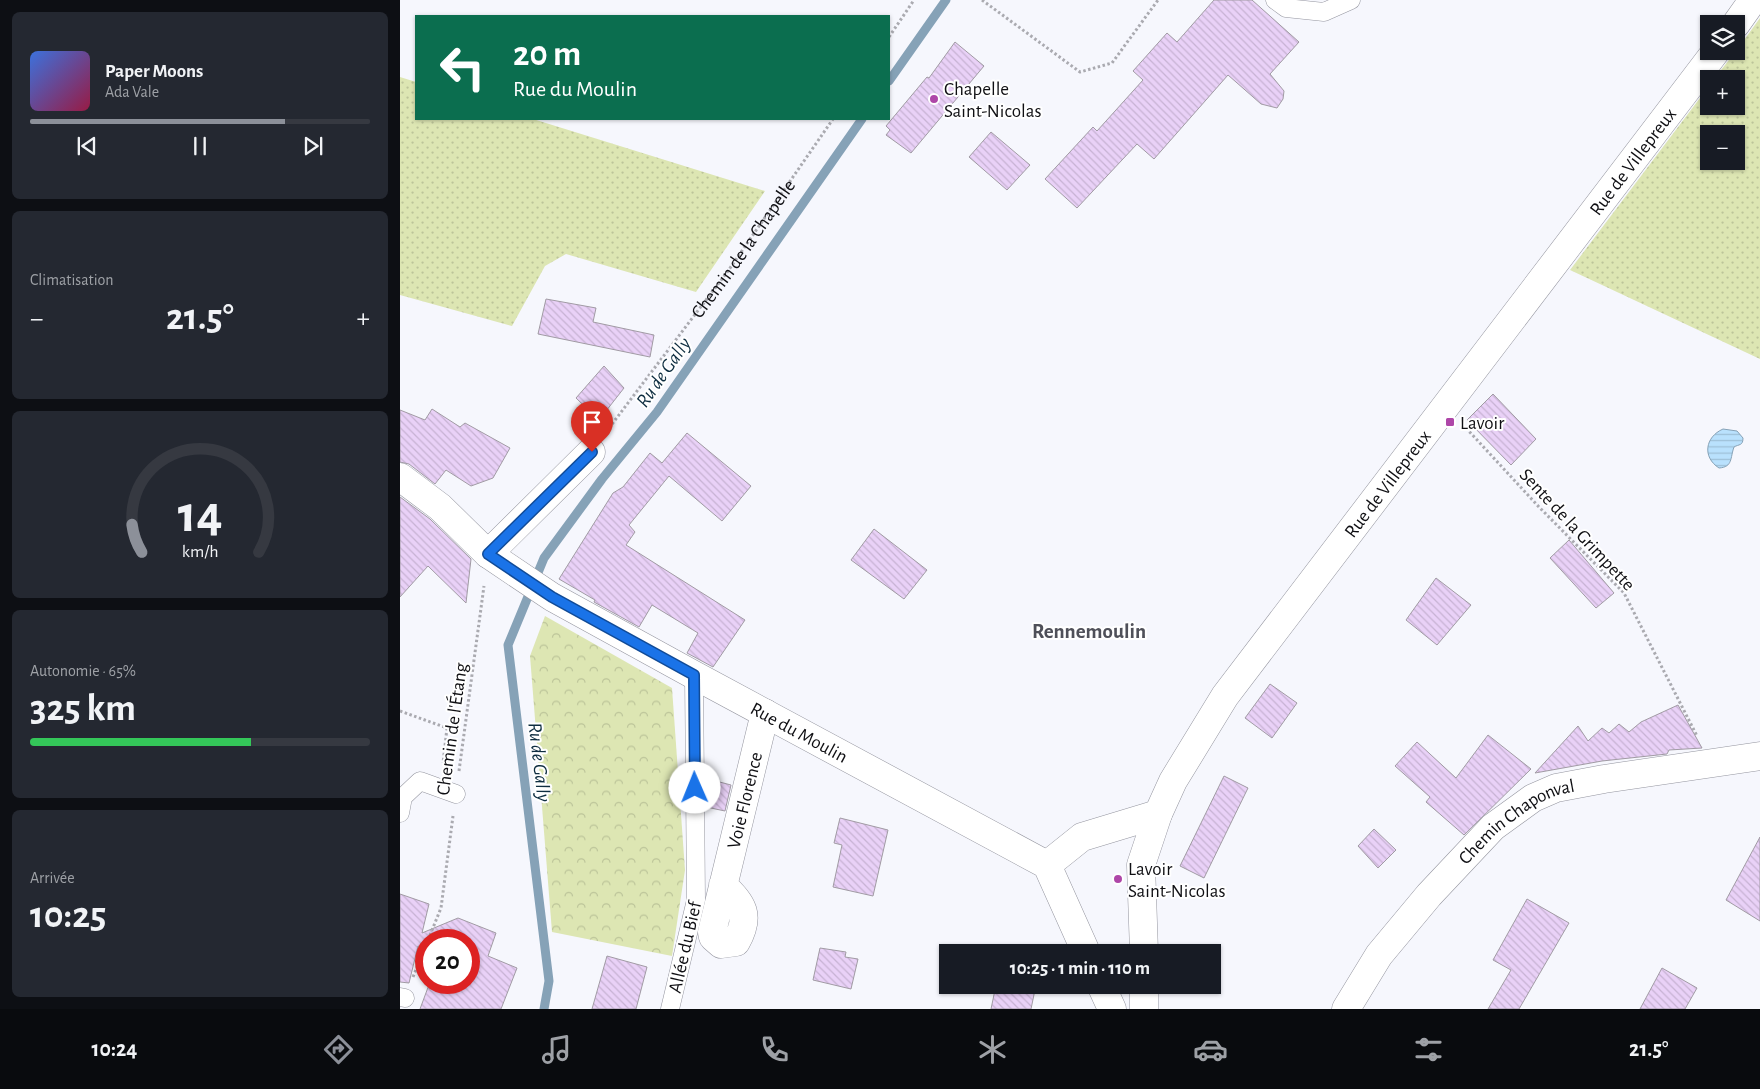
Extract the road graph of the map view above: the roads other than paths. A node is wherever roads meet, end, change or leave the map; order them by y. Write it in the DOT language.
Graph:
graph roads {
  1 [pos="1275,0"];
  2 [pos="1352,0"];
  3 [pos="1753,0"];
  4 [pos="1742,15"];
  5 [pos="1709,60"];
  6 [pos="592,452"];
  7 [pos="400,477"];
  8 [pos="488,554"];
  9 [pos="694,675"];
  10 [pos="765,714"];
  11 [pos="1760,756"];
  12 [pos="456,794"];
  13 [pos="400,813"];
  14 [pos="1158,814"];
  15 [pos="1047,865"];
  16 [pos="723,885"];
  17 [pos="1082,944"];
  18 [pos="1144,944"];
  19 [pos="1105,994"];
  20 [pos="1144,994"];
  21 [pos="670,1009"];
  22 [pos="1112,1009"];
  23 [pos="1144,1009"];
  24 [pos="1346,1009"];
  1 -- 2 [label="lane"];
  3 -- 4 [label="street"];
  5 -- 14 [label="street, Rue de Villepreux"];
  6 -- 8 [label="street"];
  7 -- 8 [label="street, Rue du Moulin"];
  8 -- 9 [label="street, Rue du Moulin"];
  9 -- 10 [label="street, Rue du Moulin"];
  9 -- 21 [label="lane, Allée du Bief"];
  10 -- 15 [label="street, Rue du Moulin"];
  10 -- 16 [label="street, Voie Florence"];
  11 -- 24 [label="street, Chemin Chaponval"];
  12 -- 13 [label="lane"];
  14 -- 15 [label="street"];
  14 -- 18 [label="street, Rue de Villepreux"];
  15 -- 17 [label="street"];
  19 -- 22 [label="street"];
  20 -- 23 [label="street"];
}
